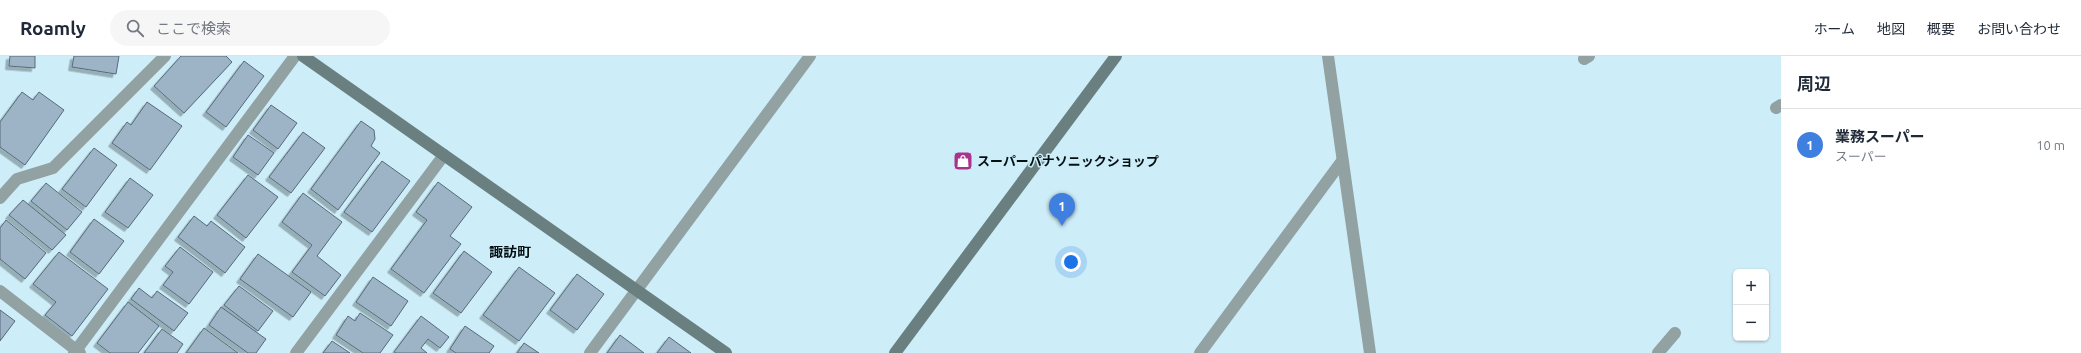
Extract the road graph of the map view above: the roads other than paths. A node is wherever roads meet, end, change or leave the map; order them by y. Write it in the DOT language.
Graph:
graph roads {
  1 [pos="165,56"];
  2 [pos="295,56"];
  3 [pos="304,56"];
  4 [pos="810,56"];
  5 [pos="1116,56"];
  6 [pos="1328,56"];
  7 [pos="444,155"];
  8 [pos="1342,161"];
  9 [pos="0,198"];
  10 [pos="638,290"];
  11 [pos="0,291"];
  12 [pos="1675,333"];
  13 [pos="77,352"];
  14 [pos="296,353"];
  15 [pos="590,353"];
  16 [pos="726,353"];
  17 [pos="896,353"];
  18 [pos="1200,353"];
  19 [pos="1370,353"];
  20 [pos="1658,353"];
  1 -- 9 [label="street"];
  2 -- 13 [label="street"];
  3 -- 7 [label="street"];
  4 -- 10 [label="street"];
  5 -- 17 [label="street"];
  6 -- 8 [label="street"];
  7 -- 10 [label="street"];
  7 -- 14 [label="street"];
  8 -- 18 [label="street"];
  8 -- 19 [label="street"];
  10 -- 15 [label="street"];
  10 -- 16 [label="street"];
  11 -- 13 [label="street"];
  12 -- 20 [label="street"];
}
